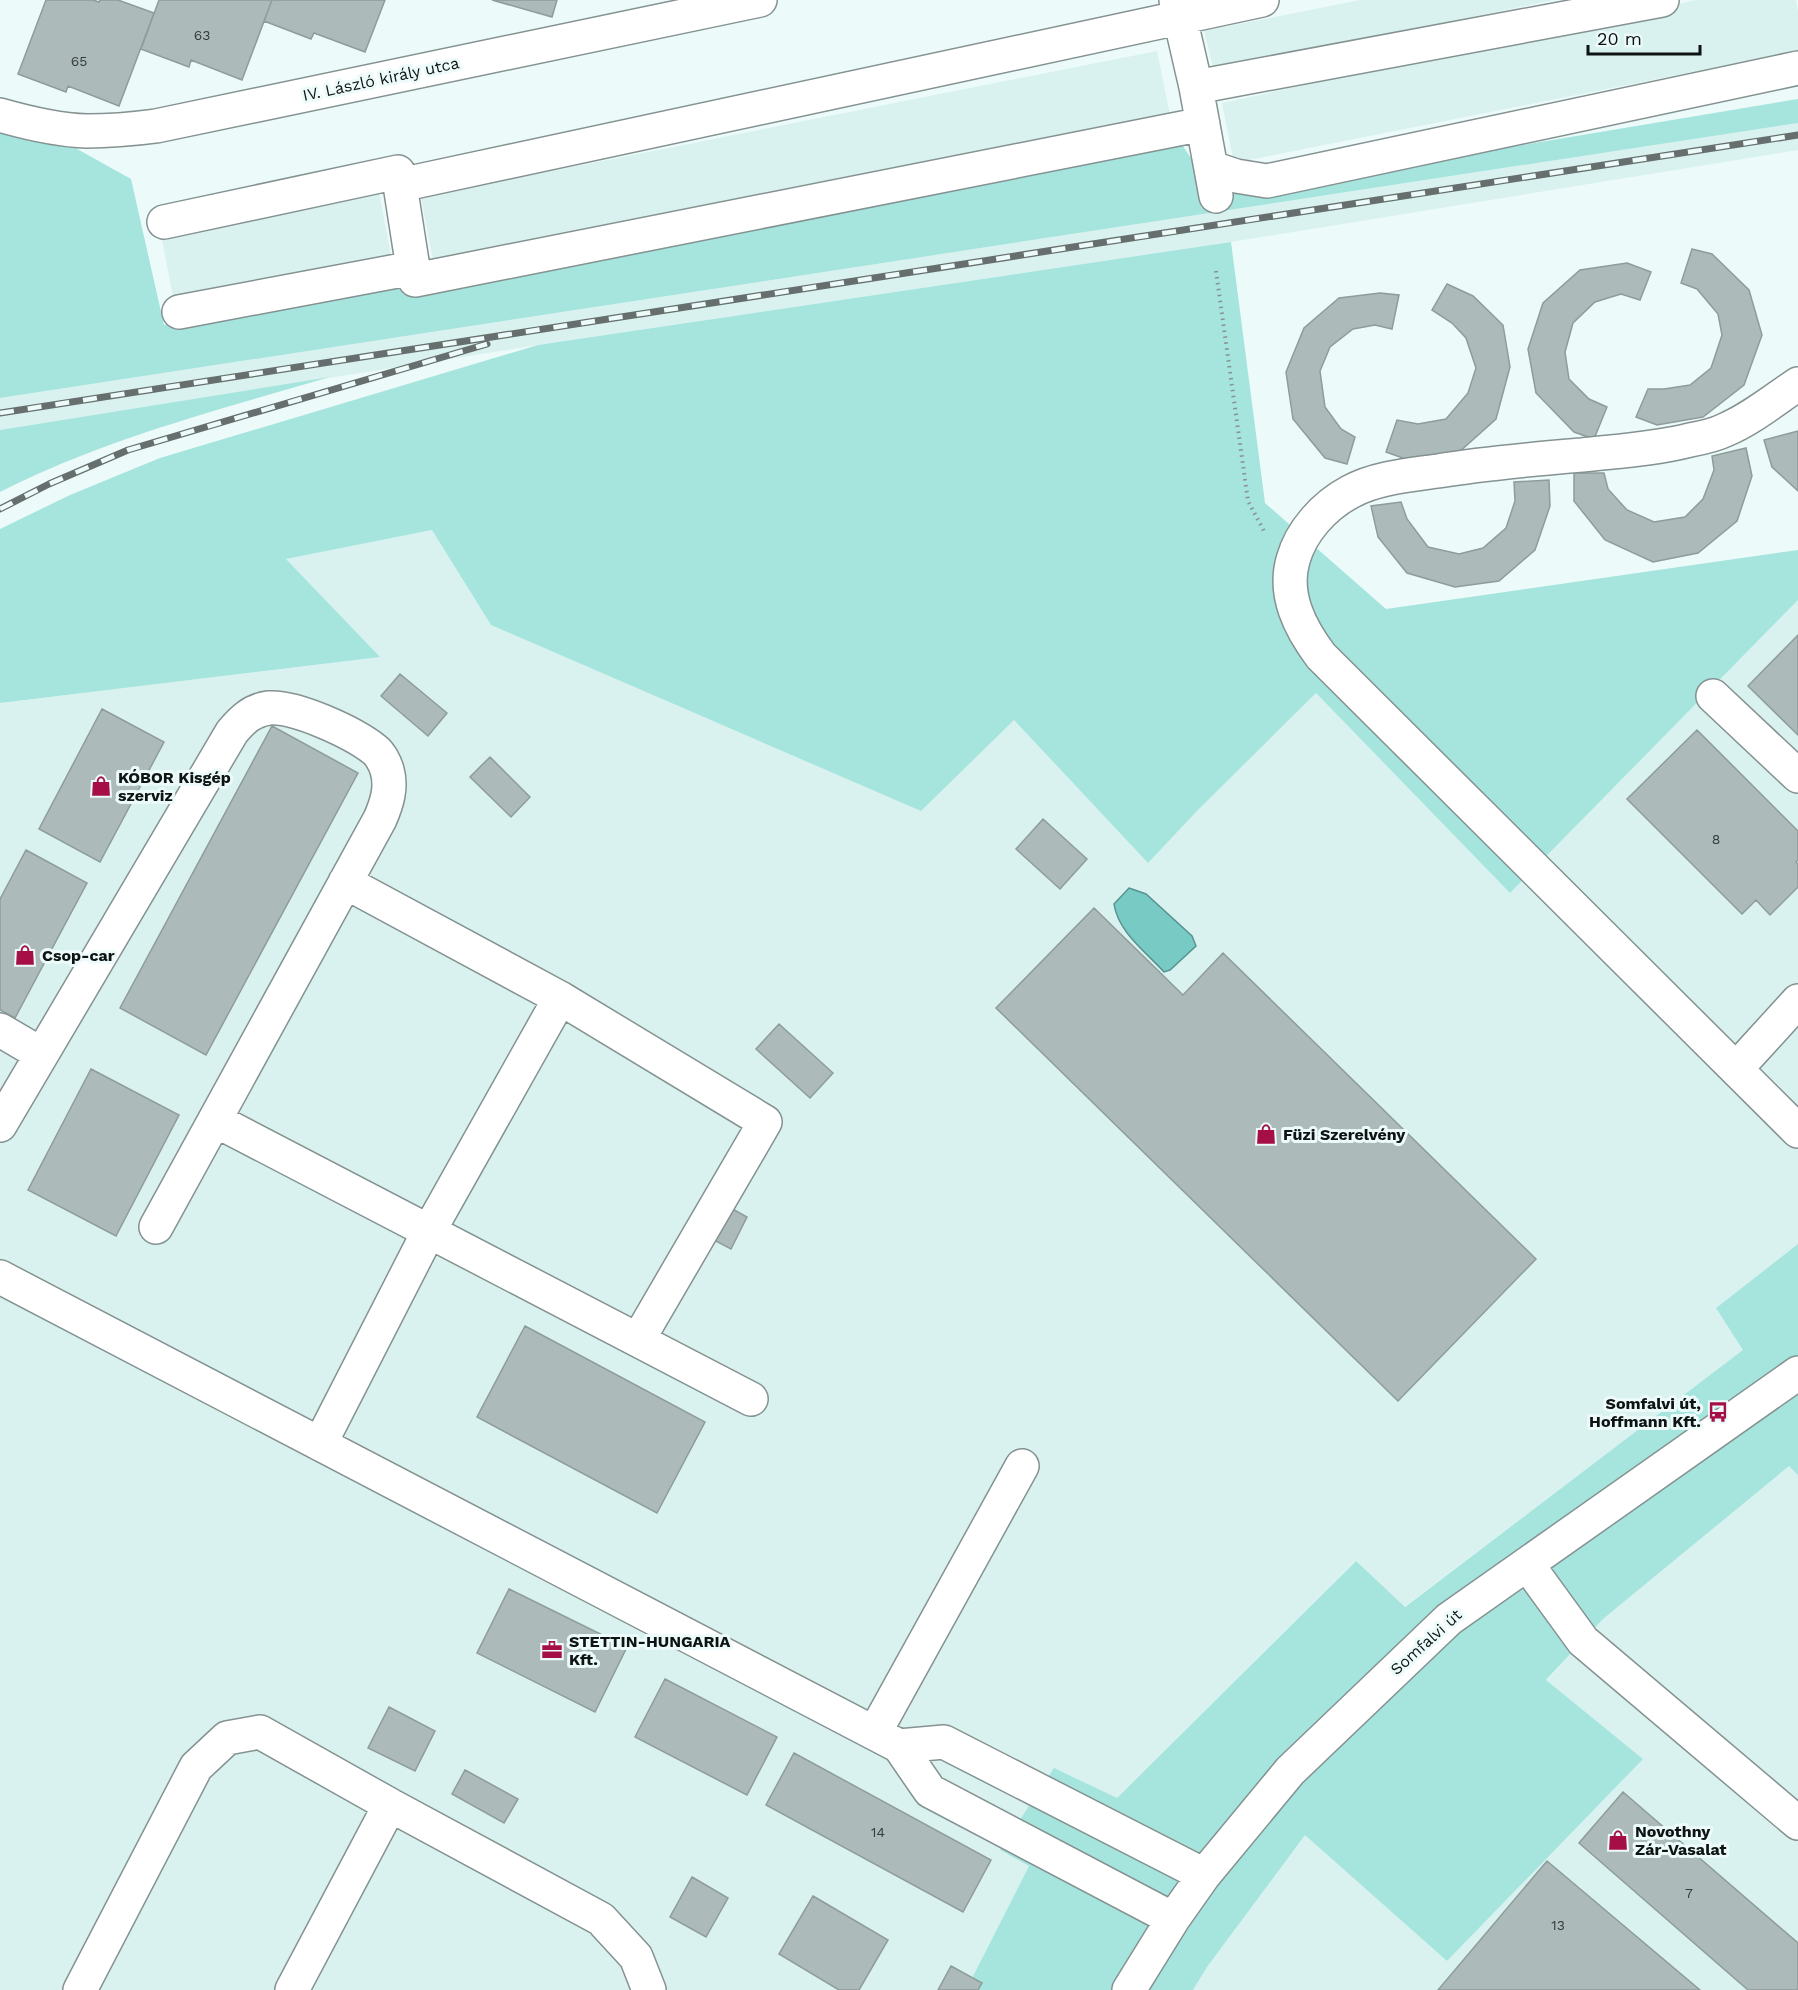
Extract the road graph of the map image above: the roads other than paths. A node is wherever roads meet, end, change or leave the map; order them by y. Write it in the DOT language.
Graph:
graph roads {
  1 [pos="759,0"];
  2 [pos="1262,0"];
  3 [pos="1662,0"];
  4 [pos="1179,8"];
  5 [pos="1798,68"];
  6 [pos="1196,87"];
  7 [pos="0,115"];
  8 [pos="1203,124"];
  9 [pos="400,185"];
  10 [pos="164,222"];
  11 [pos="412,268"];
  12 [pos="178,312"];
  13 [pos="1798,384"];
  14 [pos="1713,696"];
  15 [pos="1798,776"];
  16 [pos="345,882"];
  17 [pos="560,998"];
  18 [pos="1798,1001"];
  19 [pos="0,1030"];
  20 [pos="41,1054"];
  21 [pos="1736,1069"];
  22 [pos="215,1120"];
  23 [pos="0,1125"];
  24 [pos="1798,1131"];
  25 [pos="156,1227"];
  26 [pos="429,1231"];
  27 [pos="0,1277"];
  28 [pos="638,1340"];
  29 [pos="1798,1373"];
  30 [pos="751,1399"];
  31 [pos="320,1444"];
  32 [pos="1022,1466"];
  33 [pos="1527,1564"];
  34 [pos="887,1739"];
  35 [pos="390,1805"];
  36 [pos="1798,1823"];
  37 [pos="1204,1875"];
  38 [pos="1173,1919"];
  39 [pos="80,1990"];
  40 [pos="292,1990"];
  41 [pos="649,1990"];
  42 [pos="1129,1990"];
  1 -- 7 [label="street, IV. László király utca"];
  2 -- 4 [label="street"];
  3 -- 6 [label="street"];
  4 -- 6 [label="street"];
  4 -- 9 [label="street"];
  5 -- 8 [label="street"];
  6 -- 8 [label="street"];
  8 -- 11 [label="street"];
  9 -- 10 [label="street"];
  9 -- 11 [label="street"];
  11 -- 12 [label="street"];
  13 -- 21 [label="street"];
  14 -- 15 [label="street"];
  16 -- 17 [label="street"];
  16 -- 20 [label="street"];
  16 -- 22 [label="street"];
  17 -- 26 [label="street"];
  17 -- 28 [label="street"];
  18 -- 21 [label="street"];
  19 -- 20 [label="street"];
  20 -- 23 [label="street"];
  21 -- 24 [label="street"];
  22 -- 25 [label="street"];
  22 -- 26 [label="street"];
  26 -- 28 [label="street"];
  26 -- 31 [label="street"];
  27 -- 31 [label="street"];
  28 -- 30 [label="street"];
  29 -- 33 [label="street, Somfalvi út"];
  31 -- 34 [label="street"];
  32 -- 34 [label="street"];
  33 -- 36 [label="street"];
  33 -- 37 [label="street, Somfalvi út"];
  34 -- 37 [label="street"];
  34 -- 38 [label="street"];
  35 -- 39 [label="street"];
  35 -- 40 [label="street"];
  35 -- 41 [label="street"];
  37 -- 38 [label="street, Somfalvi út"];
  38 -- 42 [label="street, Somfalvi út"];
}
